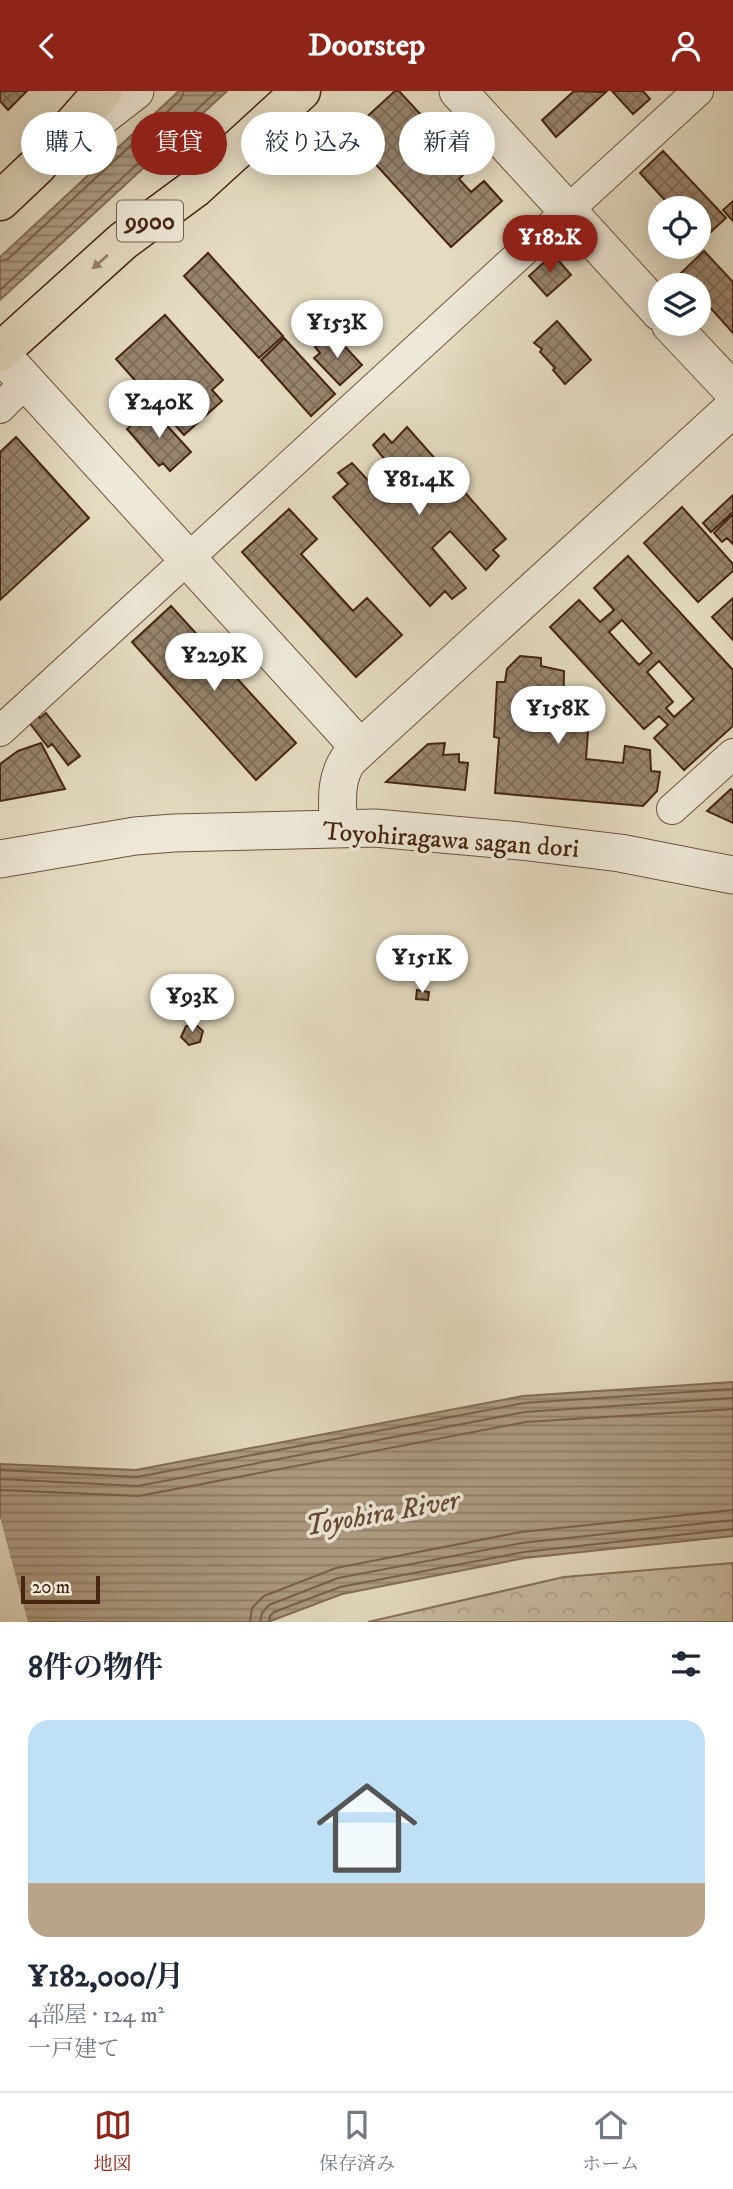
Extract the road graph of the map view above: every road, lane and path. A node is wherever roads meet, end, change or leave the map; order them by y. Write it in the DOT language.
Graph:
graph roads {
  1 [pos="103,91"];
  2 [pos="135,91"];
  3 [pos="301,91"];
  4 [pos="457,91"];
  5 [pos="698,91"];
  6 [pos="85,112"];
  7 [pos="108,112"];
  8 [pos="27,175"];
  9 [pos="0,201"];
  10 [pos="568,212"];
  11 [pos="648,299"];
  12 [pos="681,336"];
  13 [pos="0,352"];
  14 [pos="26,381"];
  15 [pos="733,391"];
  16 [pos="0,408"];
  17 [pos="733,408"];
  18 [pos="187,559"];
  19 [pos="0,731"];
  20 [pos="360,748"];
  21 [pos="733,754"];
  22 [pos="672,809"];
  23 [pos="338,828"];
  24 [pos="0,859"];
  25 [pos="733,875"];
  1 -- 6 [label="main road"];
  2 -- 7 [label="street"];
  3 -- 13 [label="main road, 9900, one-way"];
  4 -- 10 [label="street"];
  5 -- 10 [label="street"];
  8 -- 9 [label="main road"];
  10 -- 11 [label="street"];
  10 -- 18 [label="street"];
  12 -- 15 [label="street"];
  13 -- 14 [label="street"];
  14 -- 16 [label="street"];
  14 -- 18 [label="street"];
  17 -- 20 [label="street"];
  18 -- 19 [label="street"];
  18 -- 20 [label="street"];
  20 -- 23 [label="street"];
  21 -- 22 [label="street"];
  23 -- 24 [label="street, Toyohiragawa sagan dori"];
  23 -- 25 [label="street, Toyohiragawa sagan dori"];
}
